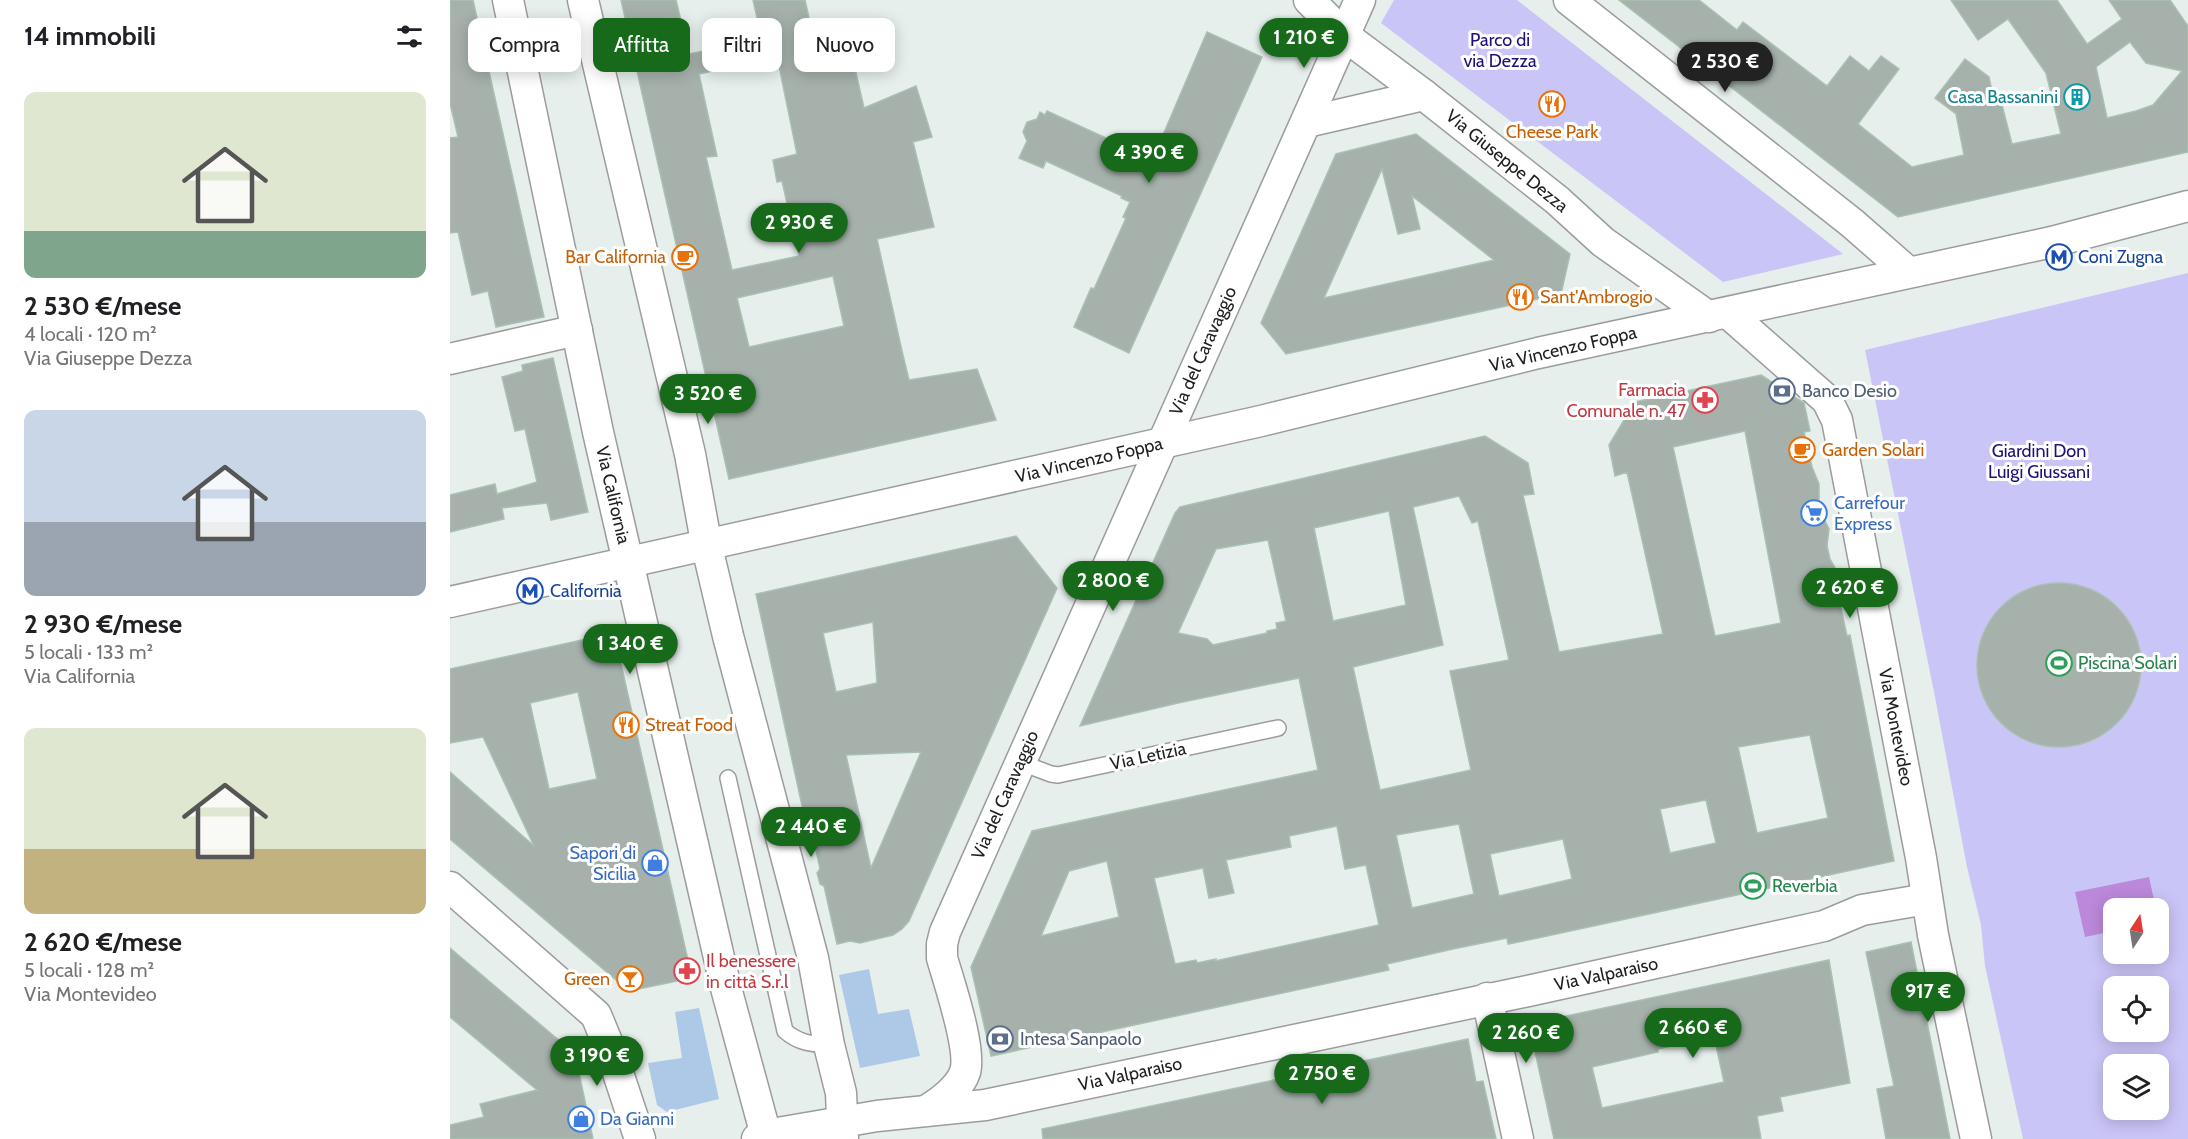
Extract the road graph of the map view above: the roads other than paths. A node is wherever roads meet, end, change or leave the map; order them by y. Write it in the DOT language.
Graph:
graph roads {
  1 [pos="508,0"];
  2 [pos="583,0"];
  3 [pos="1309,0"];
  4 [pos="1360,0"];
  5 [pos="1569,0"];
  6 [pos="1345,36"];
  7 [pos="1424,95"];
  8 [pos="1307,122"];
  9 [pos="2188,206"];
  10 [pos="1908,272"];
  11 [pos="1719,315"];
  12 [pos="577,330"];
  13 [pos="450,359"];
  14 [pos="1162,443"];
  15 [pos="707,547"];
  16 [pos="628,562"];
  17 [pos="450,603"];
  18 [pos="1278,728"];
  19 [pos="1019,762"];
  20 [pos="728,778"];
  21 [pos="450,887"];
  22 [pos="1927,899"];
  23 [pos="1487,998"];
  24 [pos="829,1045"];
  25 [pos="930,1109"];
  26 [pos="842,1130"];
  27 [pos="763,1138"];
  28 [pos="640,1139"];
  29 [pos="1518,1139"];
  30 [pos="1976,1139"];
  1 -- 12 [label="street, Via California"];
  2 -- 15 [label="street"];
  3 -- 6 [label="street, Via Giuseppe Dezza"];
  4 -- 6 [label="street, Via del Caravaggio"];
  5 -- 10 [label="street"];
  6 -- 7 [label="street, Via Giuseppe Dezza"];
  6 -- 8 [label="street, Via del Caravaggio"];
  7 -- 8 [label="street"];
  7 -- 11 [label="street, Via Giuseppe Dezza"];
  8 -- 14 [label="street, Via del Caravaggio"];
  9 -- 10 [label="street, Via Vincenzo Foppa"];
  10 -- 11 [label="street, Via Vincenzo Foppa"];
  11 -- 14 [label="street, Via Vincenzo Foppa"];
  11 -- 22 [label="street, Via Montevideo"];
  12 -- 13 [label="street"];
  12 -- 16 [label="street, Via California"];
  14 -- 15 [label="street, Via Vincenzo Foppa"];
  14 -- 19 [label="street, Via del Caravaggio"];
  15 -- 16 [label="street, Via Vincenzo Foppa"];
  15 -- 24 [label="street"];
  16 -- 17 [label="street, Via Vincenzo Foppa"];
  16 -- 27 [label="street, Via California"];
  18 -- 19 [label="lane, Via Letizia"];
  19 -- 25 [label="street, Via del Caravaggio"];
  20 -- 24 [label="lane"];
  21 -- 28 [label="street"];
  22 -- 23 [label="street, Via Valparaiso"];
  22 -- 30 [label="street, Via Montevideo"];
  23 -- 25 [label="street, Via Valparaiso"];
  23 -- 29 [label="street"];
  24 -- 26 [label="street"];
  25 -- 26 [label="street, Via Valparaiso"];
  26 -- 27 [label="street, Via Valparaiso"];
}
